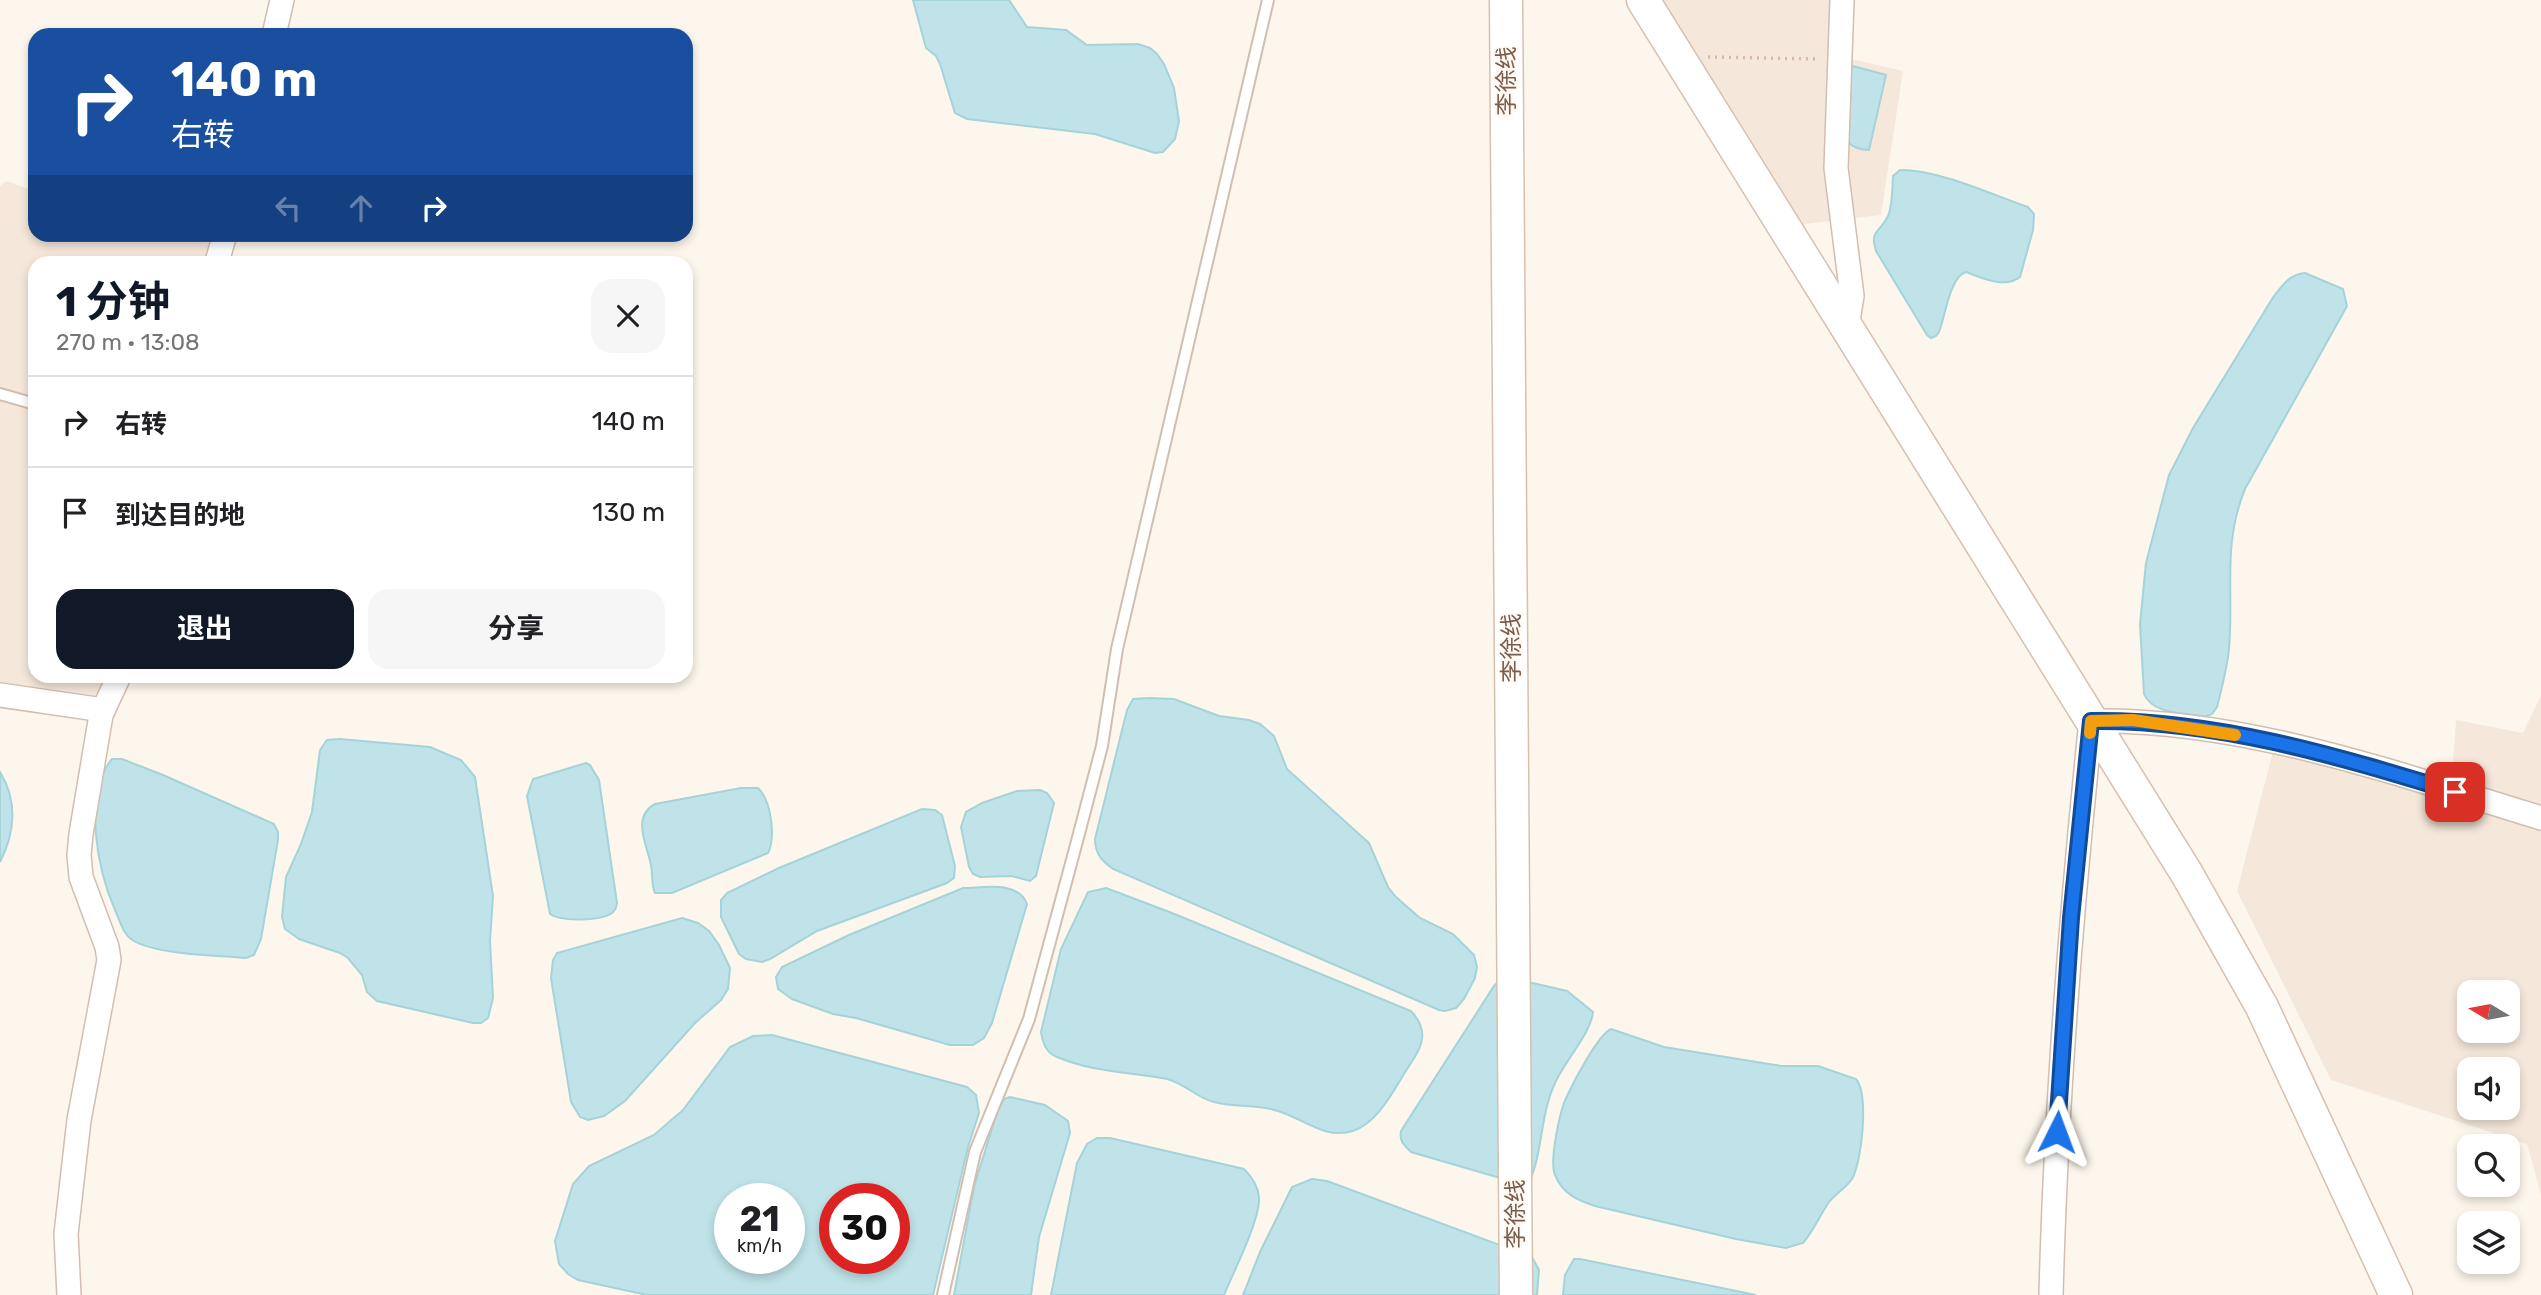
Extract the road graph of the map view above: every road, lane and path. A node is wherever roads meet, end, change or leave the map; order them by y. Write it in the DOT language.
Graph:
graph roads {
  1 [pos="282,0"];
  2 [pos="1268,0"];
  3 [pos="1506,0"];
  4 [pos="1643,0"];
  5 [pos="1842,0"];
  6 [pos="276,28"];
  7 [pos="1678,57"];
  8 [pos="1840,60"];
  9 [pos="1847,327"];
  10 [pos="0,394"];
  11 [pos="28,402"];
  12 [pos="116,683"];
  13 [pos="0,695"];
  14 [pos="103,710"];
  15 [pos="2091,721"];
  16 [pos="2541,818"];
  17 [pos="69,1295"];
  18 [pos="943,1295"];
  19 [pos="1516,1295"];
  20 [pos="2051,1295"];
  21 [pos="2396,1295"];
  1 -- 6 [label="street"];
  2 -- 18 [label="lane"];
  3 -- 19 [label="street, 李徐线"];
  4 -- 7 [label="street"];
  5 -- 8 [label="street"];
  7 -- 8 [label="path"];
  7 -- 9 [label="street"];
  8 -- 9 [label="street"];
  9 -- 15 [label="street"];
  10 -- 11 [label="lane"];
  12 -- 14 [label="street"];
  13 -- 14 [label="street"];
  14 -- 17 [label="street"];
  15 -- 16 [label="street"];
  15 -- 20 [label="street"];
  15 -- 21 [label="street"];
}
